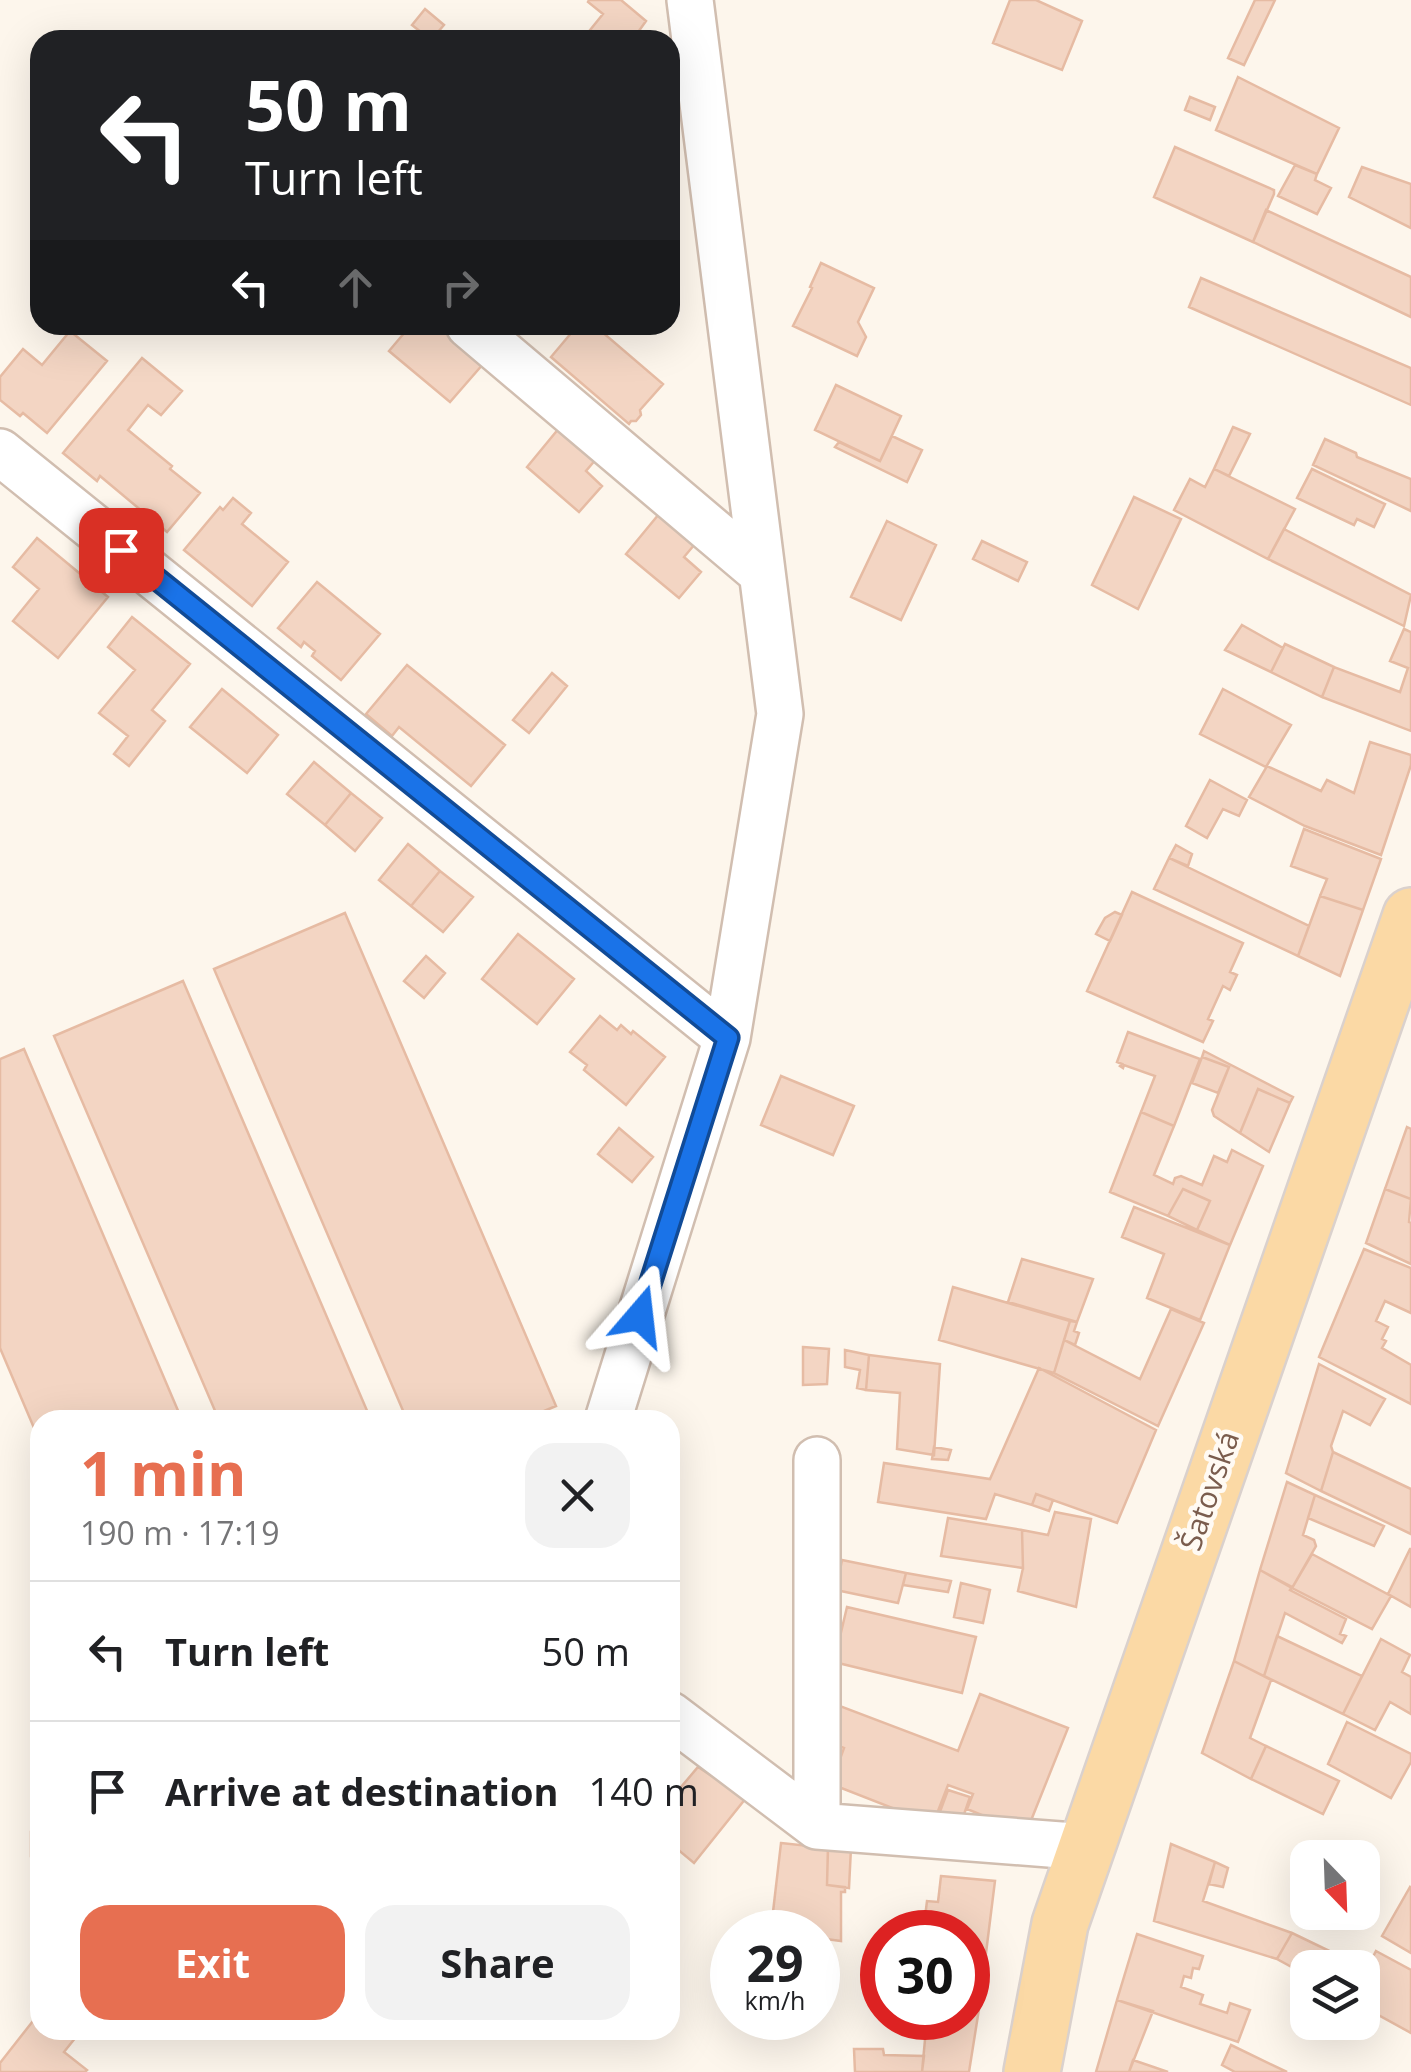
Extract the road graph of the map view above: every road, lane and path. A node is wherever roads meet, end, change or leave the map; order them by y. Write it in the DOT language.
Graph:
graph roads {
  1 [pos="690,0"];
  2 [pos="481,335"];
  3 [pos="0,452"];
  4 [pos="762,573"];
  5 [pos="1411,916"];
  6 [pos="1398,994"];
  7 [pos="728,1038"];
  8 [pos="611,1410"];
  9 [pos="818,1460"];
  10 [pos="680,1723"];
  11 [pos="817,1826"];
  12 [pos="1087,1846"];
  13 [pos="1032,2072"];
  1 -- 4 [label="street"];
  2 -- 4 [label="street"];
  3 -- 7 [label="street"];
  4 -- 7 [label="street"];
  5 -- 6 [label="main road, Šatovská"];
  6 -- 12 [label="main road, Šatovská"];
  7 -- 8 [label="street"];
  9 -- 11 [label="street"];
  10 -- 11 [label="street"];
  11 -- 12 [label="street"];
  12 -- 13 [label="main road, Šatovská"];
}
